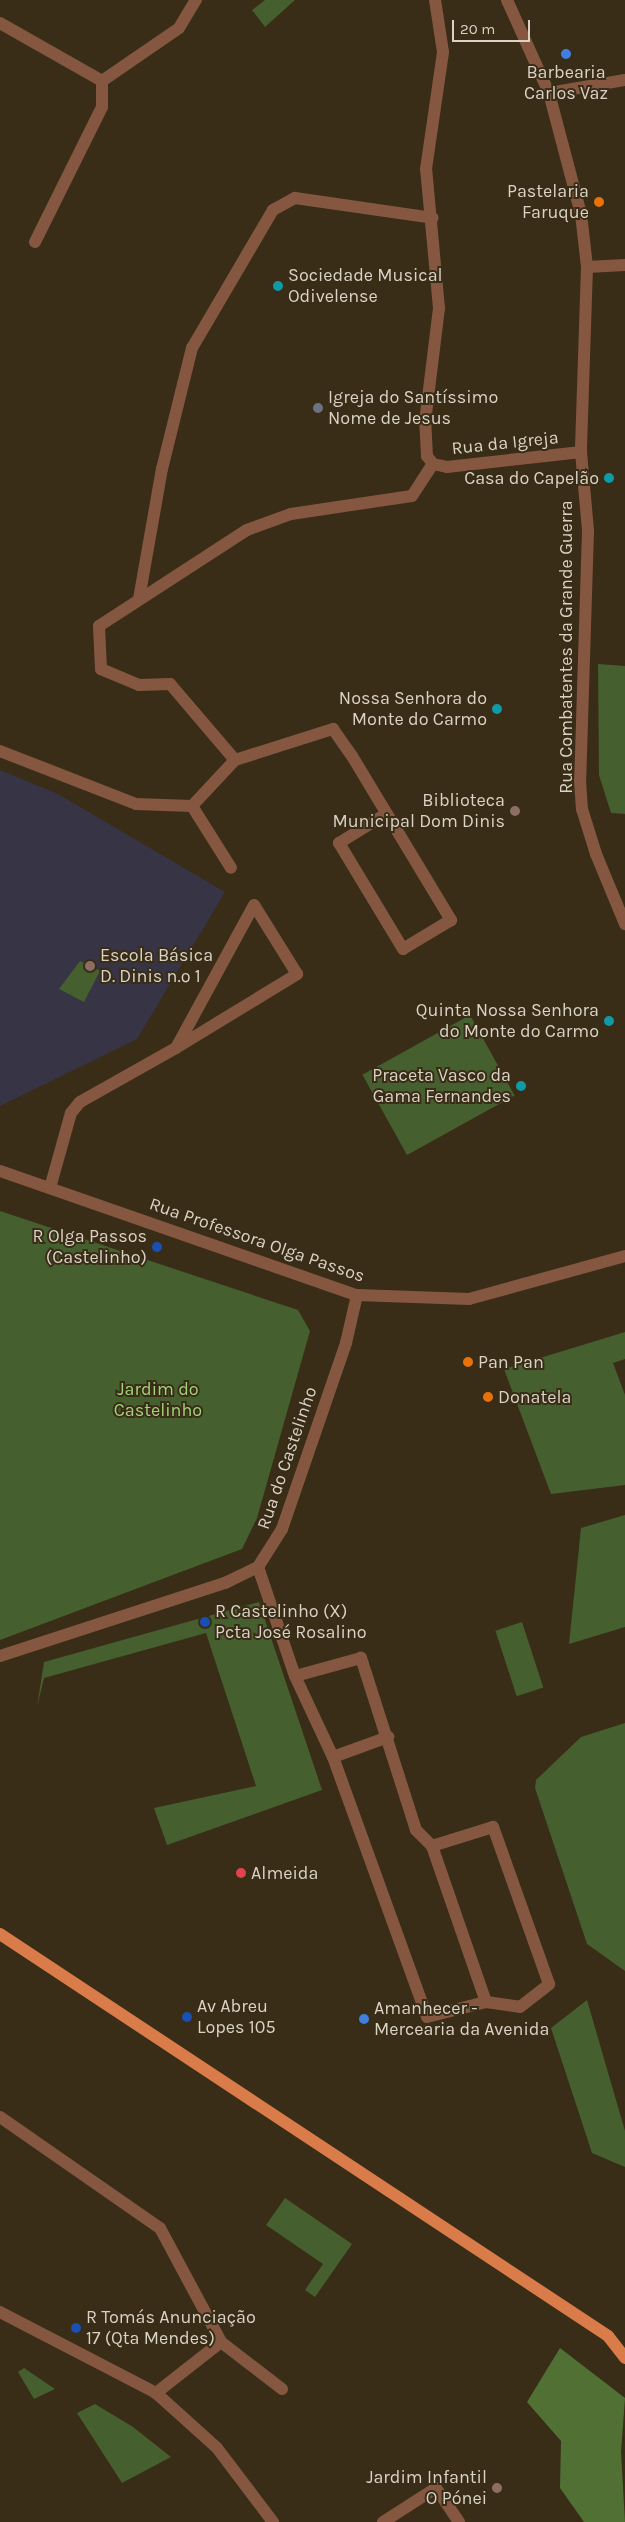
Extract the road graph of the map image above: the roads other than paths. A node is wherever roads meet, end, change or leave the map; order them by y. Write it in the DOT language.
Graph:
graph roads {
  1 [pos="196,0"];
  2 [pos="435,0"];
  3 [pos="507,0"];
  4 [pos="0,23"];
  5 [pos="625,80"];
  6 [pos="102,81"];
  7 [pos="549,93"];
  8 [pos="434,218"];
  9 [pos="35,242"];
  10 [pos="625,265"];
  11 [pos="587,267"];
  12 [pos="581,452"];
  13 [pos="433,464"];
  14 [pos="139,599"];
  15 [pos="0,752"];
  16 [pos="235,760"];
  17 [pos="192,806"];
  18 [pos="386,814"];
  19 [pos="231,868"];
  20 [pos="625,924"];
  21 [pos="176,1048"];
  22 [pos="0,1170"];
  23 [pos="50,1188"];
  24 [pos="625,1256"];
  25 [pos="357,1294"];
  26 [pos="258,1567"];
  27 [pos="0,1656"];
  28 [pos="295,1676"];
  29 [pos="388,1737"];
  30 [pos="333,1757"];
  31 [pos="432,1846"];
  32 [pos="0,1934"];
  33 [pos="486,2002"];
  34 [pos="0,2117"];
  35 [pos="0,2312"];
  36 [pos="608,2336"];
  37 [pos="625,2340"];
  38 [pos="221,2342"];
  39 [pos="625,2358"];
  40 [pos="282,2389"];
  41 [pos="156,2393"];
  42 [pos="273,2522"];
  43 [pos="383,2522"];
  44 [pos="459,2522"];
  1 -- 6 [label="street"];
  2 -- 8 [label="street"];
  3 -- 7 [label="street, Rua Combatentes da Grande Guerra"];
  4 -- 6 [label="street"];
  5 -- 7 [label="street"];
  6 -- 9 [label="street"];
  7 -- 11 [label="street, Rua Combatentes da Grande Guerra"];
  8 -- 13 [label="street"];
  8 -- 14 [label="street"];
  10 -- 11 [label="street"];
  11 -- 12 [label="street, Rua Combatentes da Grande Guerra"];
  12 -- 13 [label="street, Rua da Igreja"];
  12 -- 20 [label="street, Rua Combatentes da Grande Guerra"];
  13 -- 14 [label="street"];
  14 -- 16 [label="street"];
  15 -- 17 [label="street"];
  16 -- 17 [label="street"];
  16 -- 18 [label="street"];
  17 -- 19 [label="street"];
  18 -- 18 [label="street"];
  21 -- 21 [label="street"];
  21 -- 23 [label="street"];
  22 -- 23 [label="street, Rua Professora Olga Passos"];
  23 -- 25 [label="street, Rua Professora Olga Passos"];
  24 -- 25 [label="street, Rua Professora Olga Passos"];
  25 -- 26 [label="street, Rua do Castelinho"];
  26 -- 27 [label="street"];
  26 -- 28 [label="street"];
  28 -- 29 [label="street"];
  28 -- 30 [label="street"];
  29 -- 30 [label="street"];
  29 -- 31 [label="street"];
  30 -- 33 [label="street"];
  31 -- 33 [label="street"];
  31 -- 33 [label="street"];
  32 -- 36 [label="main road"];
  34 -- 38 [label="street"];
  35 -- 41 [label="street"];
  36 -- 37 [label="main road"];
  36 -- 39 [label="main road"];
  38 -- 40 [label="street"];
  38 -- 41 [label="street"];
  41 -- 42 [label="street"];
  43 -- 44 [label="street"];
}
